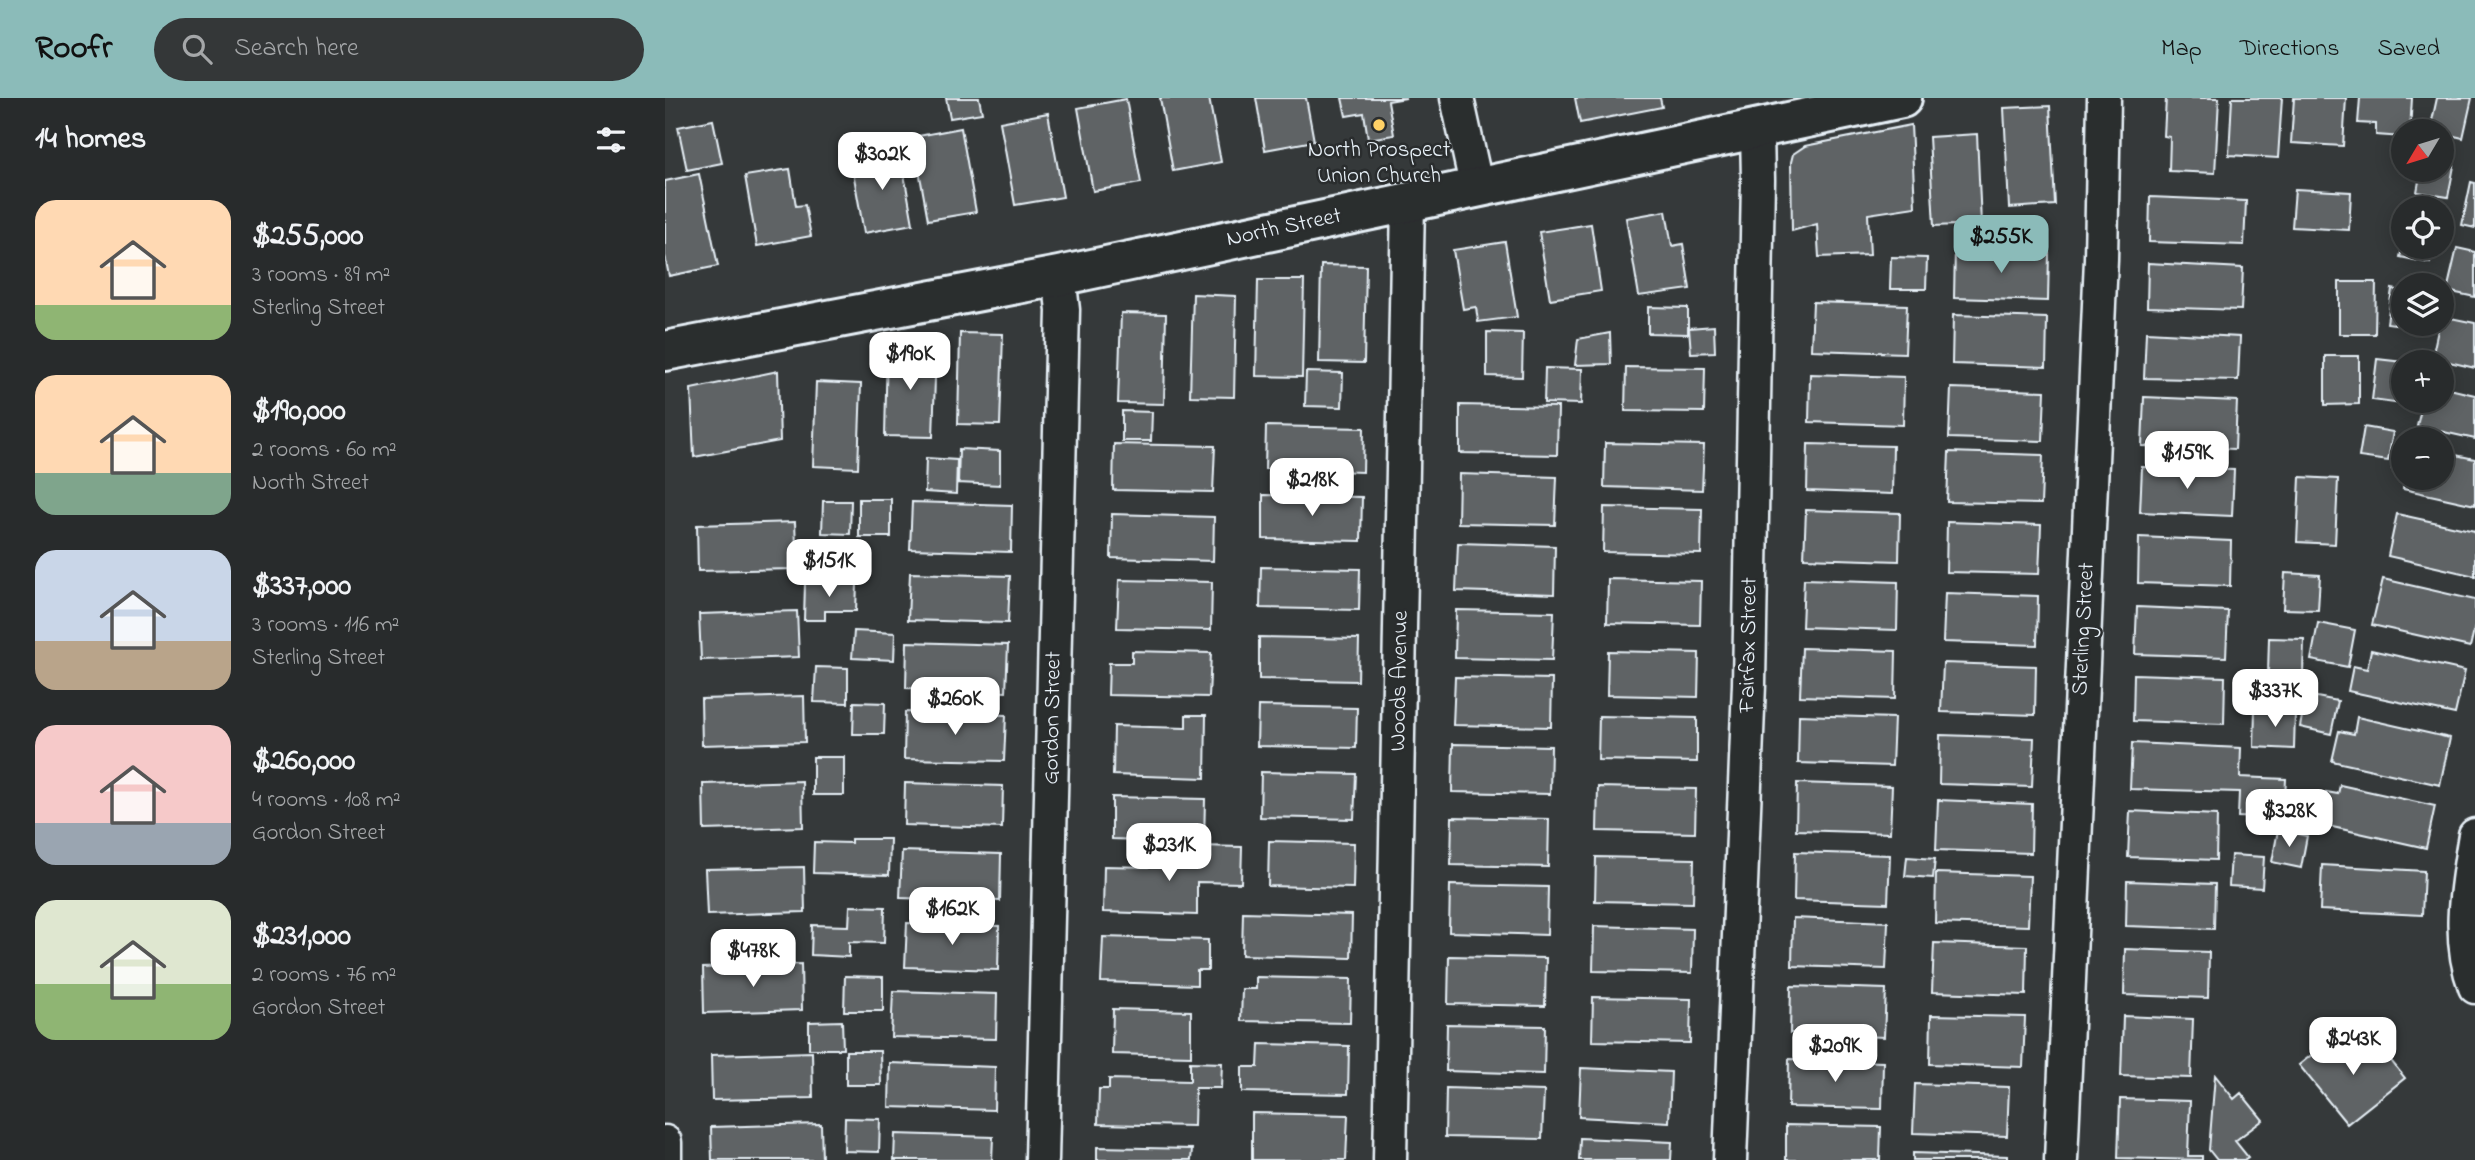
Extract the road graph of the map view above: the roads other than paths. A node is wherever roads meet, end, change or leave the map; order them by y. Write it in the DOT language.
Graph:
graph roads {
  1 [pos="1457,98"];
  2 [pos="1902,98"];
  3 [pos="2104,98"];
  4 [pos="1757,130"];
  5 [pos="1477,189"];
  6 [pos="1408,202"];
  7 [pos="1059,276"];
  8 [pos="665,351"];
  9 [pos="2475,835"];
  10 [pos="2475,987"];
  11 [pos="665,1142"];
  12 [pos="665,1160"];
  13 [pos="1042,1160"];
  14 [pos="1390,1160"];
  15 [pos="1730,1160"];
  16 [pos="2060,1160"];
  1 -- 5 [label="street"];
  2 -- 4 [label="street, North Street"];
  3 -- 16 [label="street, Sterling Street"];
  4 -- 5 [label="street, North Street"];
  4 -- 15 [label="street, Fairfax Street"];
  5 -- 6 [label="street, North Street"];
  6 -- 7 [label="street, North Street"];
  6 -- 14 [label="street, Woods Avenue"];
  7 -- 8 [label="street, North Street"];
  7 -- 13 [label="street, Gordon Street"];
  9 -- 10 [label="street"];
  11 -- 12 [label="street"];
}
